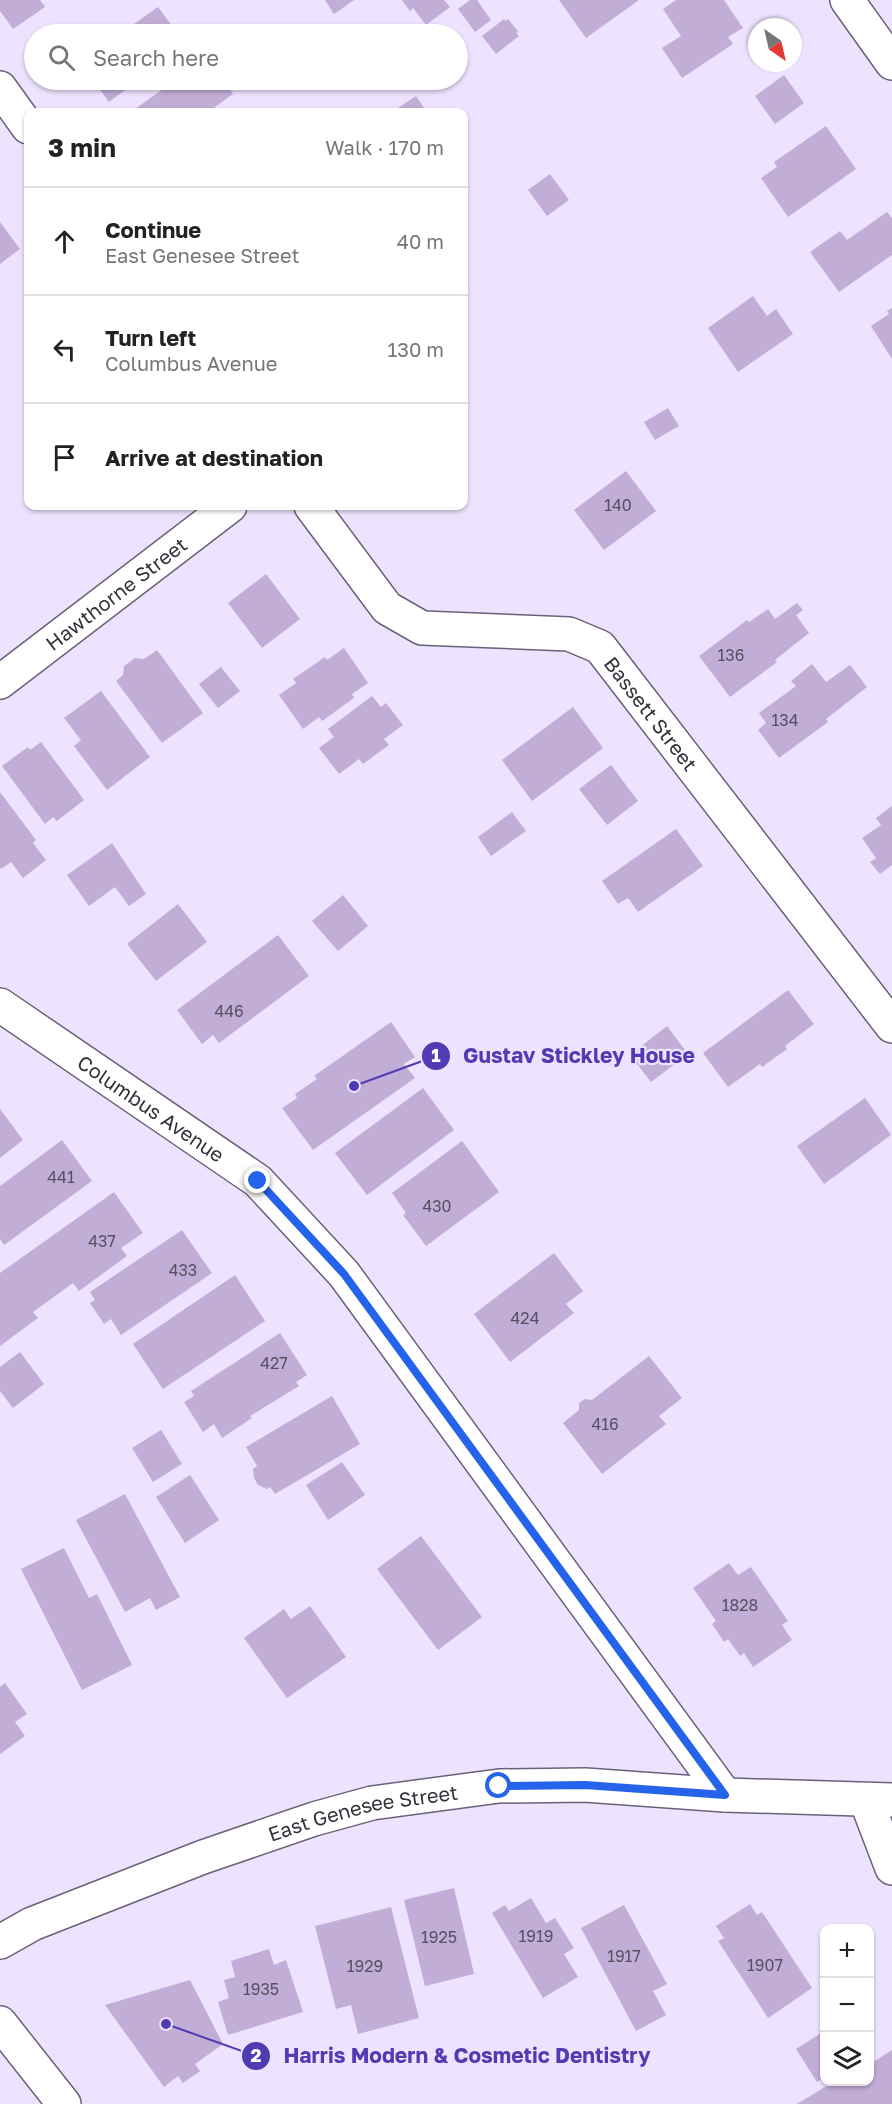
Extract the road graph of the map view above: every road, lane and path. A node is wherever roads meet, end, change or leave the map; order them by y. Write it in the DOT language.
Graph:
graph roads {
  1 [pos="847,0"];
  2 [pos="892,63"];
  3 [pos="0,88"];
  4 [pos="24,121"];
  5 [pos="225,510"];
  6 [pos="314,510"];
  7 [pos="0,682"];
  8 [pos="0,1005"];
  9 [pos="892,1026"];
  10 [pos="725,1795"];
  11 [pos="879,1800"];
  12 [pos="892,1868"];
  13 [pos="0,1942"];
  14 [pos="0,2023"];
  15 [pos="64,2104"];
  1 -- 2 [label="street"];
  3 -- 4 [label="street"];
  5 -- 7 [label="street, Hawthorne Street"];
  6 -- 9 [label="street, Bassett Street"];
  8 -- 10 [label="street, Columbus Avenue"];
  10 -- 11 [label="street, East Genesee Street"];
  10 -- 13 [label="street, East Genesee Street"];
  11 -- 12 [label="street"];
  14 -- 15 [label="street"];
}
